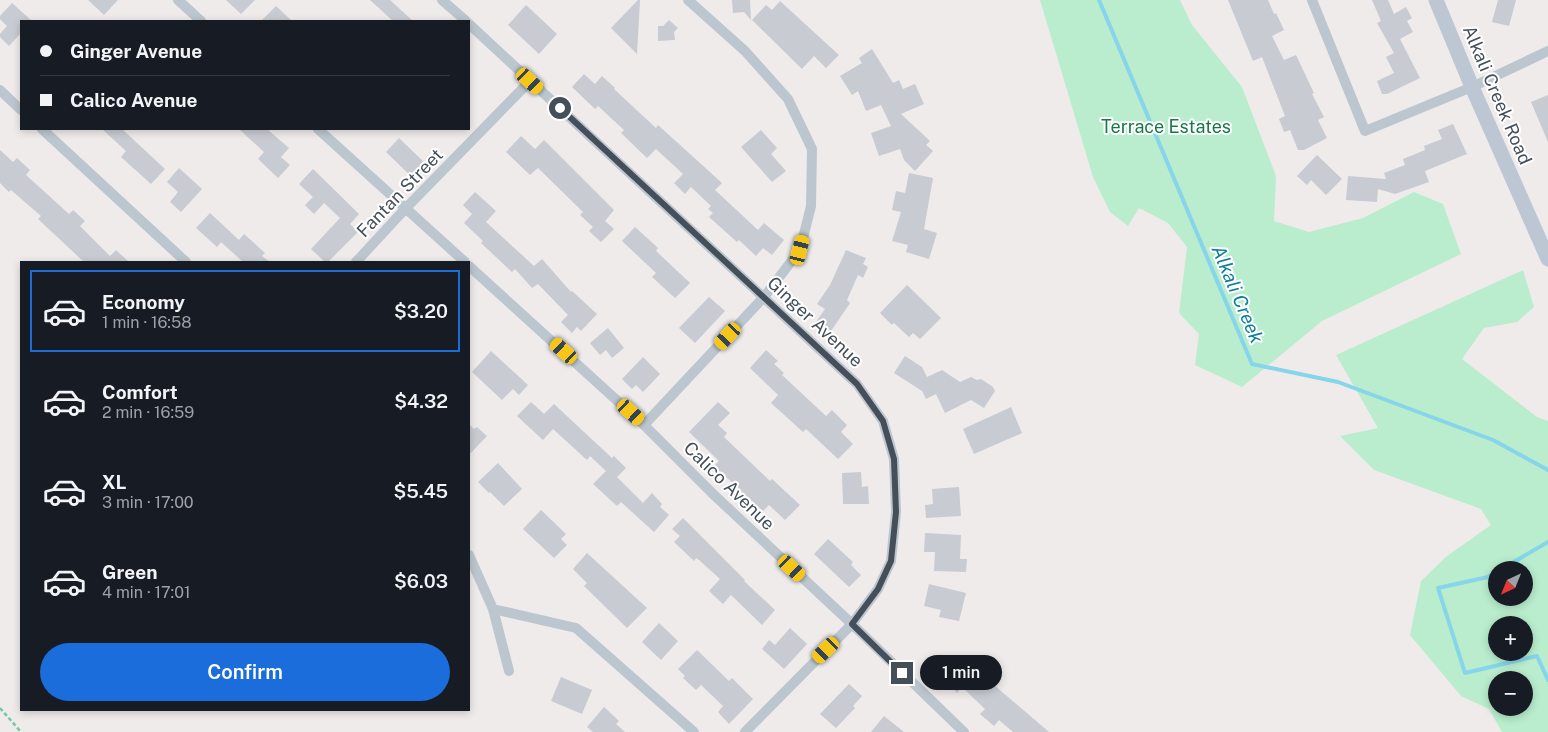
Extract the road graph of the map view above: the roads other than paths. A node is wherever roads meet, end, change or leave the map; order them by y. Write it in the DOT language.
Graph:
graph roads {
  1 [pos="178,0"];
  2 [pos="442,0"];
  3 [pos="688,0"];
  4 [pos="1312,0"];
  5 [pos="1436,0"];
  6 [pos="200,20"];
  7 [pos="465,20"];
  8 [pos="470,25"];
  9 [pos="1548,51"];
  10 [pos="530,81"];
  11 [pos="1472,87"];
  12 [pos="0,90"];
  13 [pos="20,109"];
  14 [pos="43,130"];
  15 [pos="319,130"];
  16 [pos="405,209"];
  17 [pos="1547,253"];
  18 [pos="185,261"];
  19 [pos="357,261"];
  20 [pos="464,261"];
  21 [pos="470,267"];
  22 [pos="764,297"];
  23 [pos="644,425"];
  24 [pos="470,557"];
  25 [pos="494,609"];
  26 [pos="852,624"];
  27 [pos="509,671"];
  28 [pos="694,732"];
  29 [pos="745,732"];
  30 [pos="964,732"];
  1 -- 6 [label="street"];
  2 -- 7 [label="street"];
  3 -- 22 [label="street"];
  4 -- 11 [label="street"];
  5 -- 11 [label="street, Alkali Creek Road"];
  8 -- 10 [label="street, Ginger Avenue"];
  9 -- 11 [label="street"];
  10 -- 16 [label="street, Fantan Street"];
  10 -- 22 [label="street, Ginger Avenue"];
  11 -- 17 [label="street, Alkali Creek Road"];
  12 -- 13 [label="street"];
  14 -- 18 [label="street"];
  15 -- 16 [label="street"];
  16 -- 19 [label="street, Fantan Street"];
  16 -- 20 [label="street"];
  21 -- 23 [label="street, Calico Avenue"];
  22 -- 23 [label="street"];
  22 -- 26 [label="street, Ginger Avenue"];
  23 -- 26 [label="street, Calico Avenue"];
  24 -- 25 [label="street"];
  25 -- 27 [label="street"];
  25 -- 28 [label="street"];
  26 -- 29 [label="street, Ginger Avenue"];
  26 -- 30 [label="street, Calico Avenue"];
}
